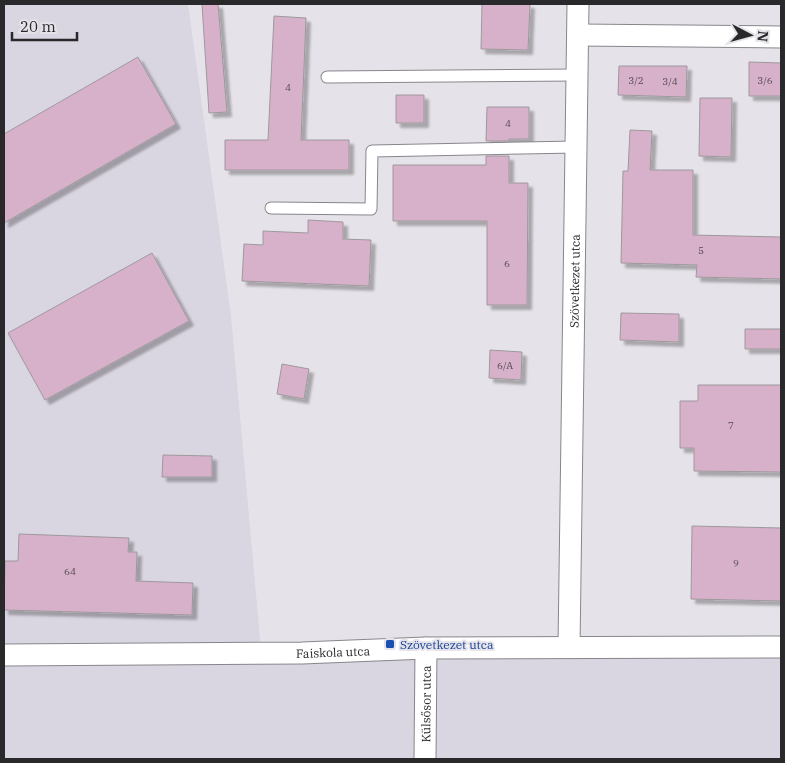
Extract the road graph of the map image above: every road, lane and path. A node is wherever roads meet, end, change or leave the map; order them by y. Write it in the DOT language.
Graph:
graph roads {
  1 [pos="578,4"];
  2 [pos="578,35"];
  3 [pos="781,37"];
  4 [pos="576,75"];
  5 [pos="327,78"];
  6 [pos="576,147"];
  7 [pos="271,208"];
  8 [pos="569,647"];
  9 [pos="781,647"];
  10 [pos="426,648"];
  11 [pos="4,655"];
  12 [pos="424,759"];
  1 -- 2 [label="street, Szövetkezet utca"];
  2 -- 3 [label="street"];
  2 -- 4 [label="street, Szövetkezet utca"];
  4 -- 5 [label="lane"];
  4 -- 6 [label="street, Szövetkezet utca"];
  6 -- 7 [label="lane"];
  6 -- 8 [label="street, Szövetkezet utca"];
  8 -- 9 [label="street, Faiskola utca"];
  8 -- 10 [label="street, Faiskola utca"];
  10 -- 11 [label="street, Faiskola utca"];
  10 -- 12 [label="street, Külsősor utca"];
}
